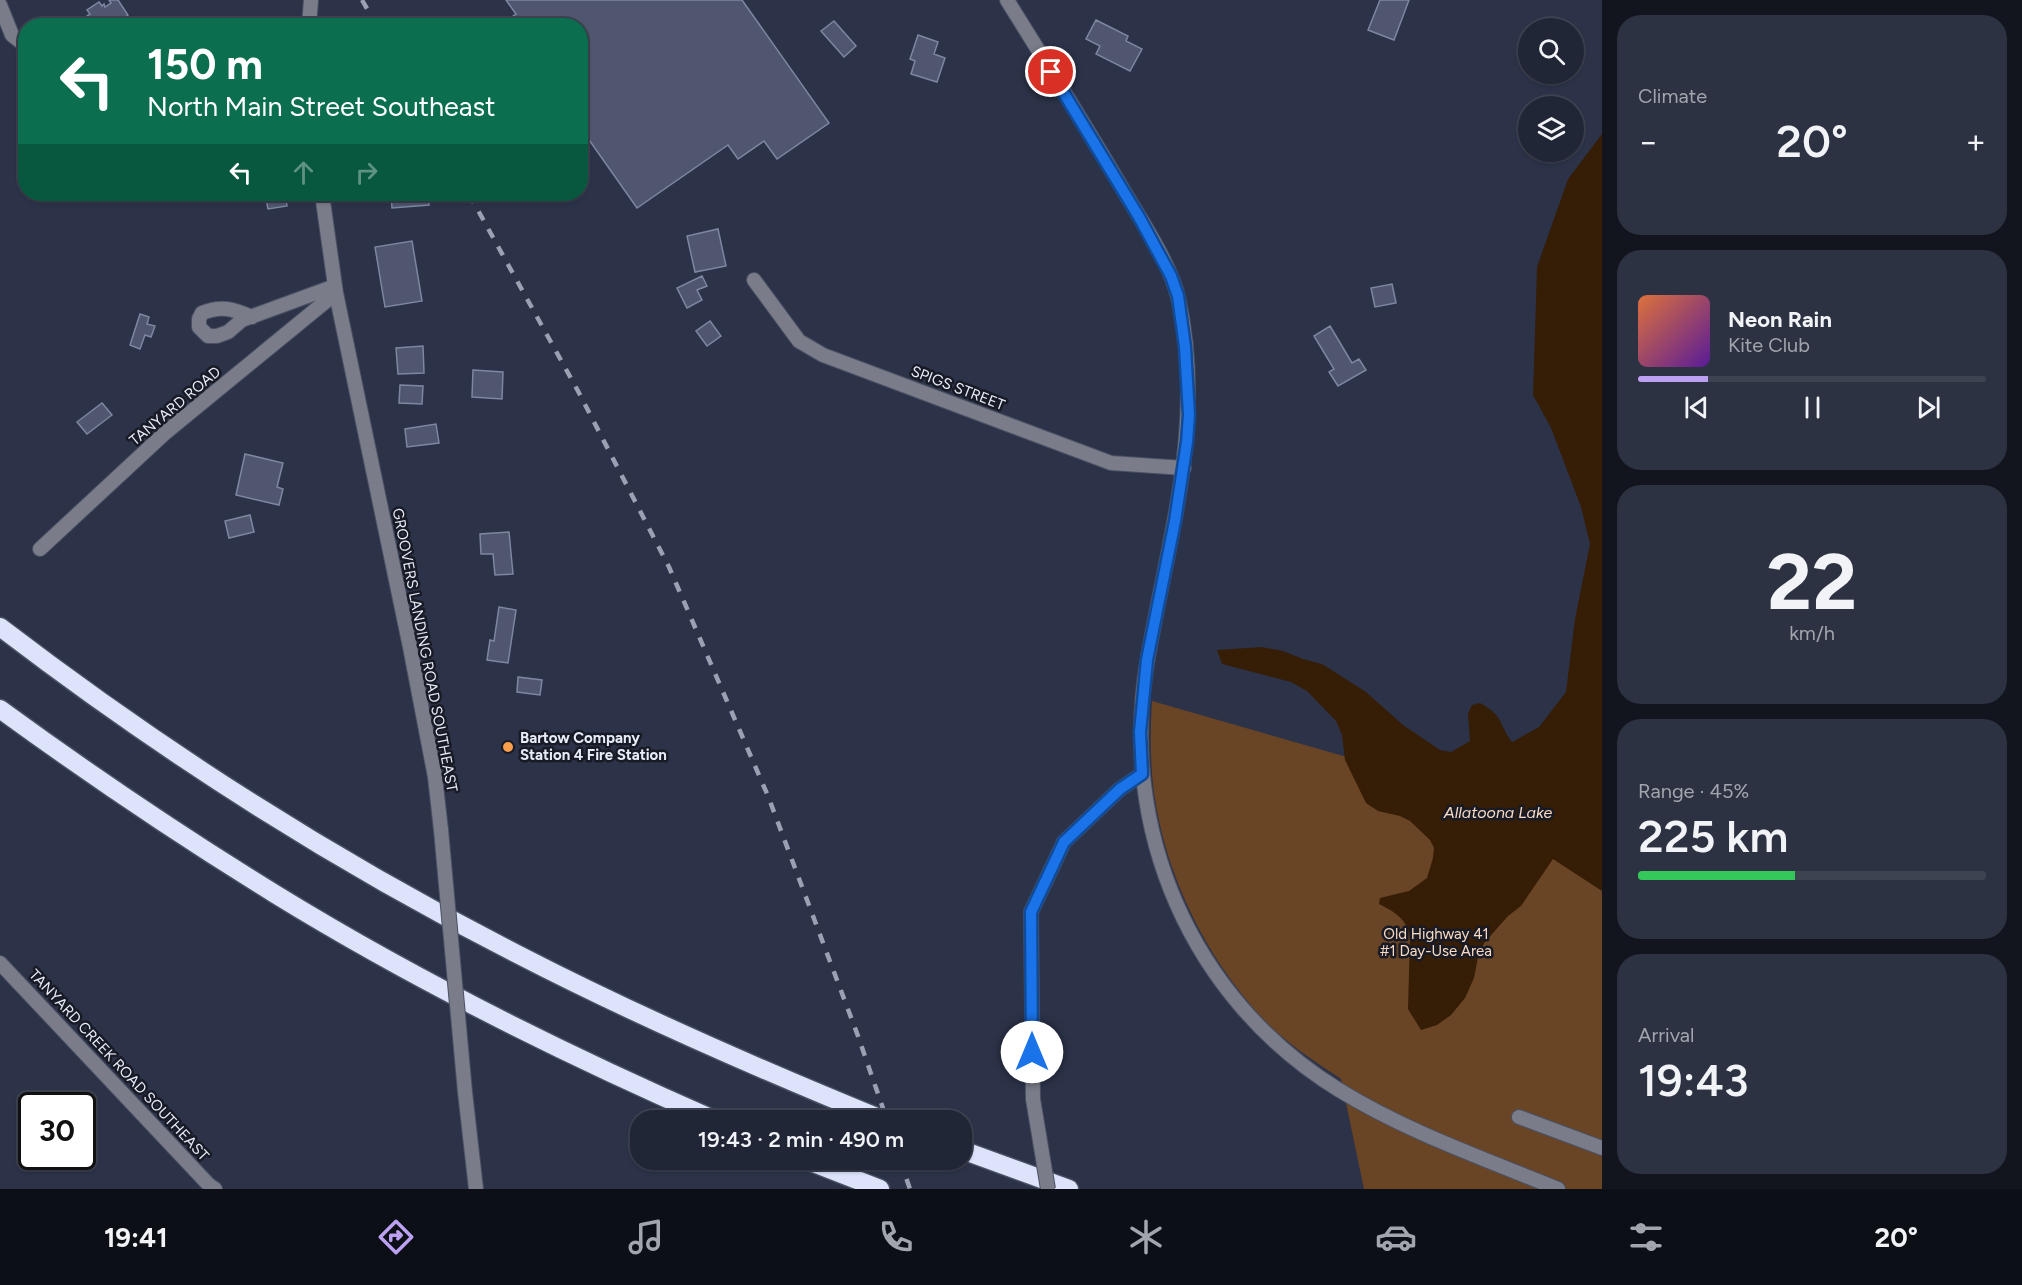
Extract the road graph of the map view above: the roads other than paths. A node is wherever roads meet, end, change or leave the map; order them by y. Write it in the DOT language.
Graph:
graph roads {
  1 [pos="311,0"];
  2 [pos="1007,0"];
  3 [pos="0,6"];
  4 [pos="310,18"];
  5 [pos="12,35"];
  6 [pos="18,40"];
  7 [pos="0,44"];
  8 [pos="323,201"];
  9 [pos="754,279"];
  10 [pos="335,290"];
  11 [pos="252,317"];
  12 [pos="1184,468"];
  13 [pos="39,549"];
  14 [pos="0,627"];
  15 [pos="0,709"];
  16 [pos="1142,774"];
  17 [pos="0,963"];
  18 [pos="693,1110"];
  19 [pos="860,1110"];
  20 [pos="1519,1117"];
  21 [pos="1602,1148"];
  22 [pos="972,1154"];
  23 [pos="832,1170"];
  24 [pos="215,1189"];
  25 [pos="476,1189"];
  26 [pos="880,1189"];
  27 [pos="1048,1189"];
  28 [pos="1069,1189"];
  29 [pos="1558,1189"];
  1 -- 4 [label="street"];
  2 -- 12 [label="street"];
  3 -- 5 [label="street"];
  5 -- 6 [label="street"];
  5 -- 7 [label="street"];
  8 -- 10 [label="street, GROOVERS LANDING ROAD SOUTHEAST"];
  9 -- 12 [label="street, SPIGS STREET"];
  10 -- 11 [label="street"];
  10 -- 13 [label="street, TANYARD ROAD"];
  10 -- 25 [label="street, GROOVERS LANDING ROAD SOUTHEAST, bridge"];
  12 -- 16 [label="street"];
  14 -- 19 [label="highway"];
  15 -- 18 [label="highway"];
  16 -- 27 [label="street, bridge"];
  16 -- 29 [label="street"];
  17 -- 24 [label="street, TANYARD CREEK ROAD SOUTHEAST"];
  20 -- 21 [label="street"];
  22 -- 28 [label="highway"];
  23 -- 26 [label="highway"];
}
